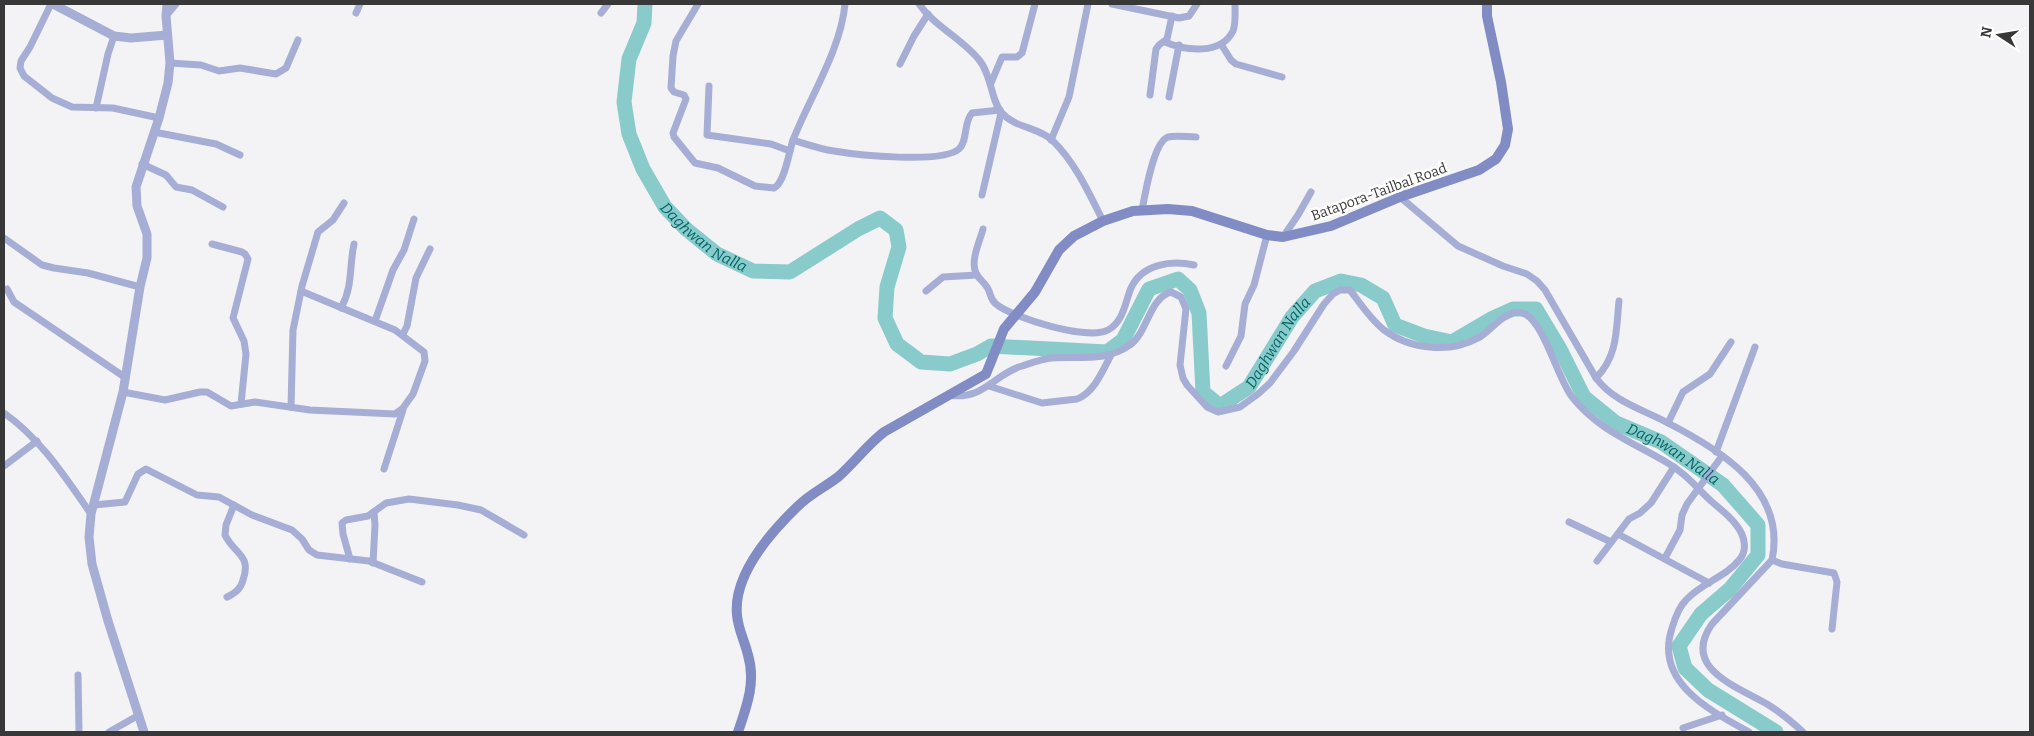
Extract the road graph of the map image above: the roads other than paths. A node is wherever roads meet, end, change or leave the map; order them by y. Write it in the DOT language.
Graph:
graph roads {
  1 [pos="52,4"];
  2 [pos="167,4"];
  3 [pos="176,4"];
  4 [pos="360,4"];
  5 [pos="608,4"];
  6 [pos="698,4"];
  7 [pos="845,4"];
  8 [pos="919,4"];
  9 [pos="1035,4"];
  10 [pos="1088,4"];
  11 [pos="1112,4"];
  12 [pos="1197,4"];
  13 [pos="1236,4"];
  14 [pos="1487,4"];
  15 [pos="600,13"];
  16 [pos="356,14"];
  17 [pos="928,14"];
  18 [pos="166,16"];
  19 [pos="1172,16"];
  20 [pos="167,35"];
  21 [pos="114,36"];
  22 [pos="298,40"];
  23 [pos="1165,42"];
  24 [pos="1221,44"];
  25 [pos="1178,45"];
  26 [pos="170,63"];
  27 [pos="900,64"];
  28 [pos="1282,77"];
  29 [pos="991,83"];
  30 [pos="709,86"];
  31 [pos="1150,95"];
  32 [pos="1169,97"];
  33 [pos="96,108"];
  34 [pos="1000,112"];
  35 [pos="159,118"];
  36 [pos="154,132"];
  37 [pos="1196,138"];
  38 [pos="793,140"];
  39 [pos="1051,140"];
  40 [pos="790,151"];
  41 [pos="240,155"];
  42 [pos="142,164"];
  43 [pos="1311,192"];
  44 [pos="982,195"];
  45 [pos="1400,197"];
  46 [pos="344,203"];
  47 [pos="223,207"];
  48 [pos="1142,210"];
  49 [pos="414,219"];
  50 [pos="1103,221"];
  51 [pos="983,229"];
  52 [pos="1267,235"];
  53 [pos="1283,237"];
  54 [pos="4,238"];
  55 [pos="212,244"];
  56 [pos="354,244"];
  57 [pos="430,249"];
  58 [pos="1194,265"];
  59 [pos="977,275"];
  60 [pos="140,287"];
  61 [pos="6,289"];
  62 [pos="301,291"];
  63 [pos="926,291"];
  64 [pos="1619,301"];
  65 [pos="341,308"];
  66 [pos="1015,315"];
  67 [pos="375,322"];
  68 [pos="403,334"];
  69 [pos="1731,342"];
  70 [pos="1755,347"];
  71 [pos="1111,355"];
  72 [pos="1226,366"];
  73 [pos="126,378"];
  74 [pos="1596,378"];
  75 [pos="990,386"];
  76 [pos="123,392"];
  77 [pos="947,395"];
  78 [pos="241,404"];
  79 [pos="291,407"];
  80 [pos="404,408"];
  81 [pos="4,413"];
  82 [pos="1668,423"];
  83 [pos="37,441"];
  84 [pos="1716,452"];
  85 [pos="1722,456"];
  86 [pos="4,466"];
  87 [pos="1674,467"];
  88 [pos="384,469"];
  89 [pos="1699,489"];
  90 [pos="234,506"];
  91 [pos="93,510"];
  92 [pos="374,512"];
  93 [pos="1569,522"];
  94 [pos="1618,534"];
  95 [pos="524,535"];
  96 [pos="1611,542"];
  97 [pos="1665,558"];
  98 [pos="350,559"];
  99 [pos="1772,560"];
  100 [pos="1597,562"];
  101 [pos="373,563"];
  102 [pos="422,582"];
  103 [pos="1709,582"];
  104 [pos="227,597"];
  105 [pos="1832,629"];
  106 [pos="78,675"];
  107 [pos="139,715"];
  108 [pos="1722,715"];
  109 [pos="1683,728"];
  110 [pos="79,732"];
  111 [pos="109,732"];
  112 [pos="144,732"];
  113 [pos="738,732"];
  114 [pos="1749,732"];
  115 [pos="1803,732"];
  1 -- 21 [label="street"];
  1 -- 33 [label="street"];
  2 -- 18 [label="street"];
  3 -- 18 [label="street"];
  4 -- 16 [label="street"];
  5 -- 15 [label="street"];
  6 -- 40 [label="street"];
  7 -- 38 [label="street"];
  8 -- 17 [label="street"];
  9 -- 29 [label="street"];
  10 -- 39 [label="street"];
  11 -- 19 [label="street"];
  12 -- 19 [label="street"];
  13 -- 24 [label="street"];
  14 -- 45 [label="main road, Batapora-Tailbal Road"];
  17 -- 27 [label="street"];
  17 -- 29 [label="street"];
  18 -- 20 [label="street"];
  19 -- 23 [label="street"];
  20 -- 21 [label="street"];
  20 -- 26 [label="street"];
  21 -- 33 [label="street"];
  22 -- 26 [label="street"];
  23 -- 25 [label="street"];
  23 -- 31 [label="street"];
  24 -- 25 [label="street"];
  24 -- 28 [label="street"];
  25 -- 32 [label="street"];
  26 -- 35 [label="street"];
  29 -- 34 [label="street"];
  30 -- 40 [label="street"];
  33 -- 35 [label="street"];
  34 -- 38 [label="street"];
  34 -- 39 [label="street"];
  34 -- 44 [label="street"];
  35 -- 36 [label="street"];
  36 -- 41 [label="street"];
  36 -- 42 [label="street"];
  37 -- 48 [label="street"];
  38 -- 40 [label="street"];
  39 -- 50 [label="street"];
  42 -- 47 [label="street"];
  42 -- 60 [label="street"];
  43 -- 53 [label="street"];
  45 -- 53 [label="main road, Batapora-Tailbal Road"];
  45 -- 74 [label="street"];
  46 -- 62 [label="street"];
  48 -- 50 [label="main road, Batapora-Tailbal Road"];
  48 -- 52 [label="main road, Batapora-Tailbal Road"];
  49 -- 67 [label="street"];
  50 -- 66 [label="main road, Batapora-Tailbal Road"];
  51 -- 59 [label="street"];
  52 -- 53 [label="main road, Batapora-Tailbal Road"];
  52 -- 72 [label="street"];
  54 -- 60 [label="street"];
  55 -- 78 [label="street"];
  56 -- 65 [label="street"];
  57 -- 68 [label="street"];
  58 -- 66 [label="street"];
  59 -- 63 [label="street"];
  59 -- 66 [label="street"];
  60 -- 73 [label="street"];
  61 -- 73 [label="street"];
  62 -- 65 [label="street"];
  62 -- 79 [label="street"];
  64 -- 74 [label="street"];
  65 -- 67 [label="street"];
  66 -- 77 [label="main road, Batapora-Tailbal Road"];
  67 -- 68 [label="street"];
  68 -- 80 [label="street"];
  69 -- 82 [label="street"];
  70 -- 84 [label="street"];
  71 -- 75 [label="street"];
  71 -- 75 [label="street"];
  71 -- 87 [label="street"];
  73 -- 76 [label="street"];
  74 -- 82 [label="street"];
  75 -- 77 [label="street"];
  76 -- 78 [label="street"];
  76 -- 91 [label="street"];
  77 -- 113 [label="main road, Batapora-Tailbal Road"];
  78 -- 79 [label="street"];
  79 -- 80 [label="street"];
  80 -- 88 [label="street"];
  81 -- 83 [label="street"];
  82 -- 84 [label="street"];
  83 -- 86 [label="street"];
  83 -- 91 [label="street"];
  84 -- 85 [label="street"];
  85 -- 89 [label="street"];
  85 -- 99 [label="street"];
  87 -- 89 [label="street"];
  87 -- 94 [label="street"];
  89 -- 97 [label="street"];
  89 -- 103 [label="street"];
  90 -- 91 [label="street"];
  90 -- 98 [label="street"];
  90 -- 104 [label="street"];
  91 -- 107 [label="street"];
  92 -- 95 [label="street"];
  92 -- 98 [label="street"];
  92 -- 101 [label="street"];
  93 -- 96 [label="street"];
  94 -- 96 [label="street"];
  94 -- 97 [label="street"];
  96 -- 100 [label="street"];
  97 -- 103 [label="street"];
  98 -- 101 [label="street"];
  99 -- 105 [label="street"];
  99 -- 115 [label="street"];
  101 -- 102 [label="street"];
  103 -- 108 [label="street"];
  106 -- 110 [label="street"];
  107 -- 111 [label="street"];
  107 -- 112 [label="street"];
  108 -- 109 [label="street"];
  108 -- 114 [label="street"];
}
